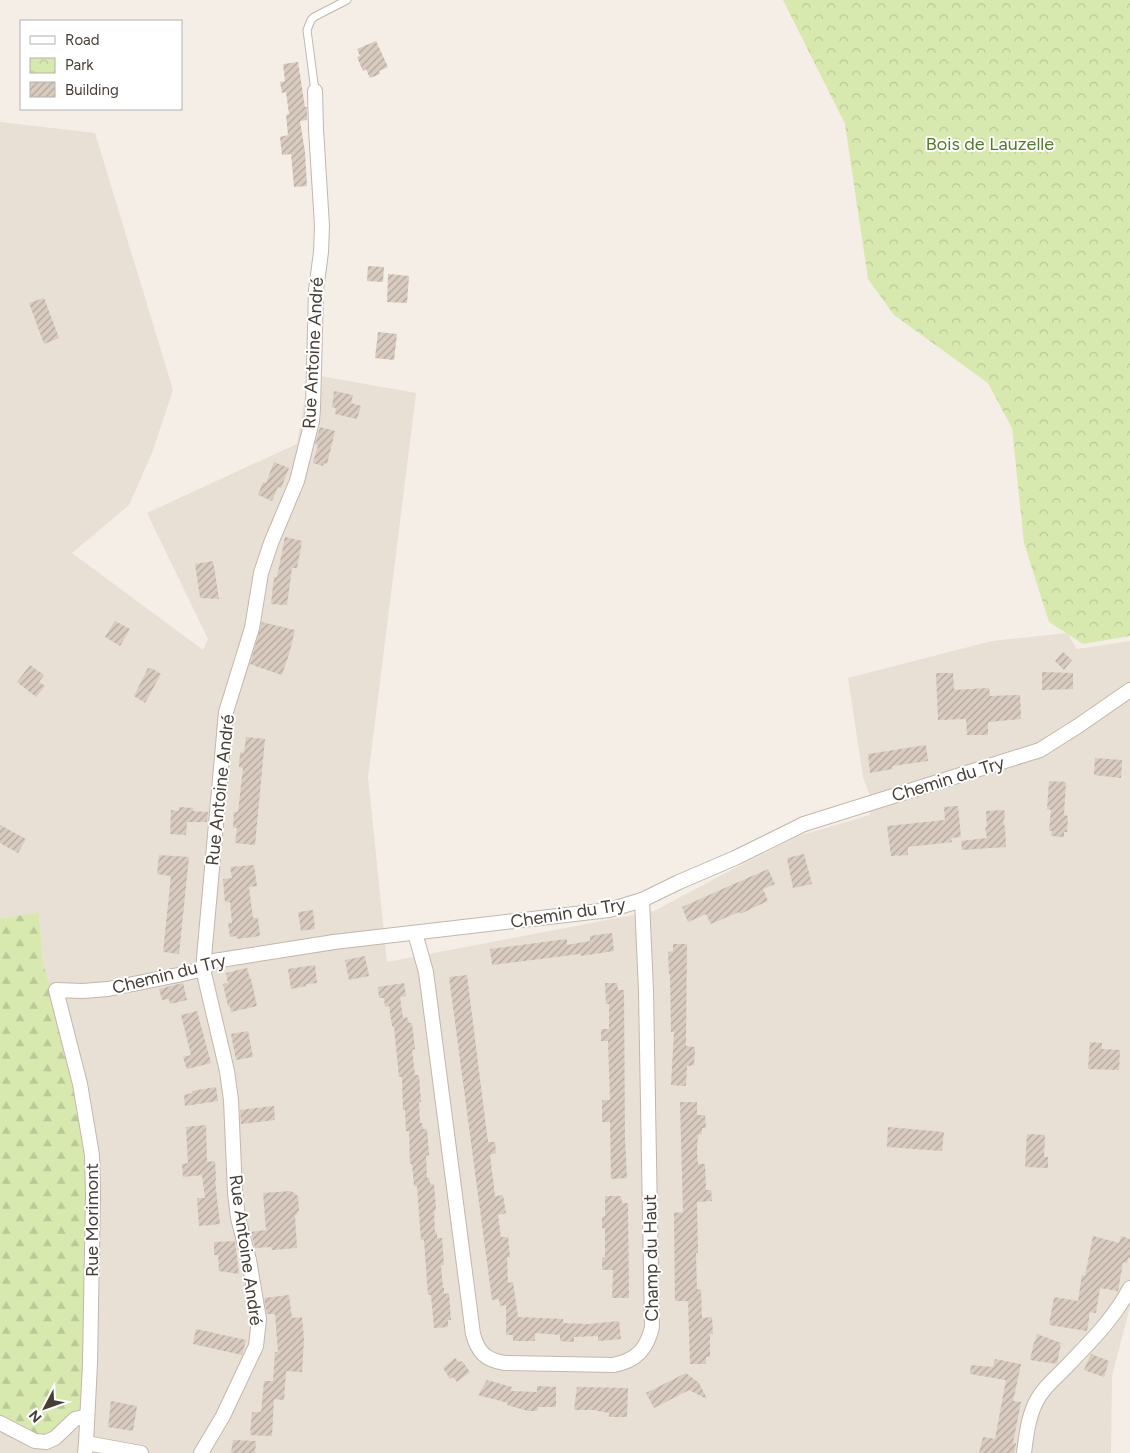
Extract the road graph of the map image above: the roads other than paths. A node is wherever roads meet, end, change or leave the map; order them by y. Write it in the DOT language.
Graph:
graph roads {
  1 [pos="347,0"];
  2 [pos="315,92"];
  3 [pos="1130,690"];
  4 [pos="642,900"];
  5 [pos="416,934"];
  6 [pos="203,969"];
  7 [pos="56,990"];
  8 [pos="1130,1288"];
  9 [pos="87,1416"];
  10 [pos="0,1423"];
  11 [pos="85,1448"];
  12 [pos="141,1453"];
  13 [pos="201,1453"];
  14 [pos="1024,1453"];
  1 -- 2 [label="lane"];
  2 -- 6 [label="street, Rue Antoine André"];
  3 -- 4 [label="street, Chemin du Try"];
  4 -- 5 [label="street, Chemin du Try"];
  4 -- 5 [label="street, Champ du Haut"];
  5 -- 6 [label="street, Chemin du Try"];
  6 -- 7 [label="street, Chemin du Try"];
  6 -- 13 [label="street, Rue Antoine André"];
  7 -- 9 [label="street, Rue Morimont"];
  8 -- 14 [label="street"];
  9 -- 10 [label="street"];
  9 -- 11 [label="street, Rue Morimont"];
  11 -- 12 [label="street"];
}
